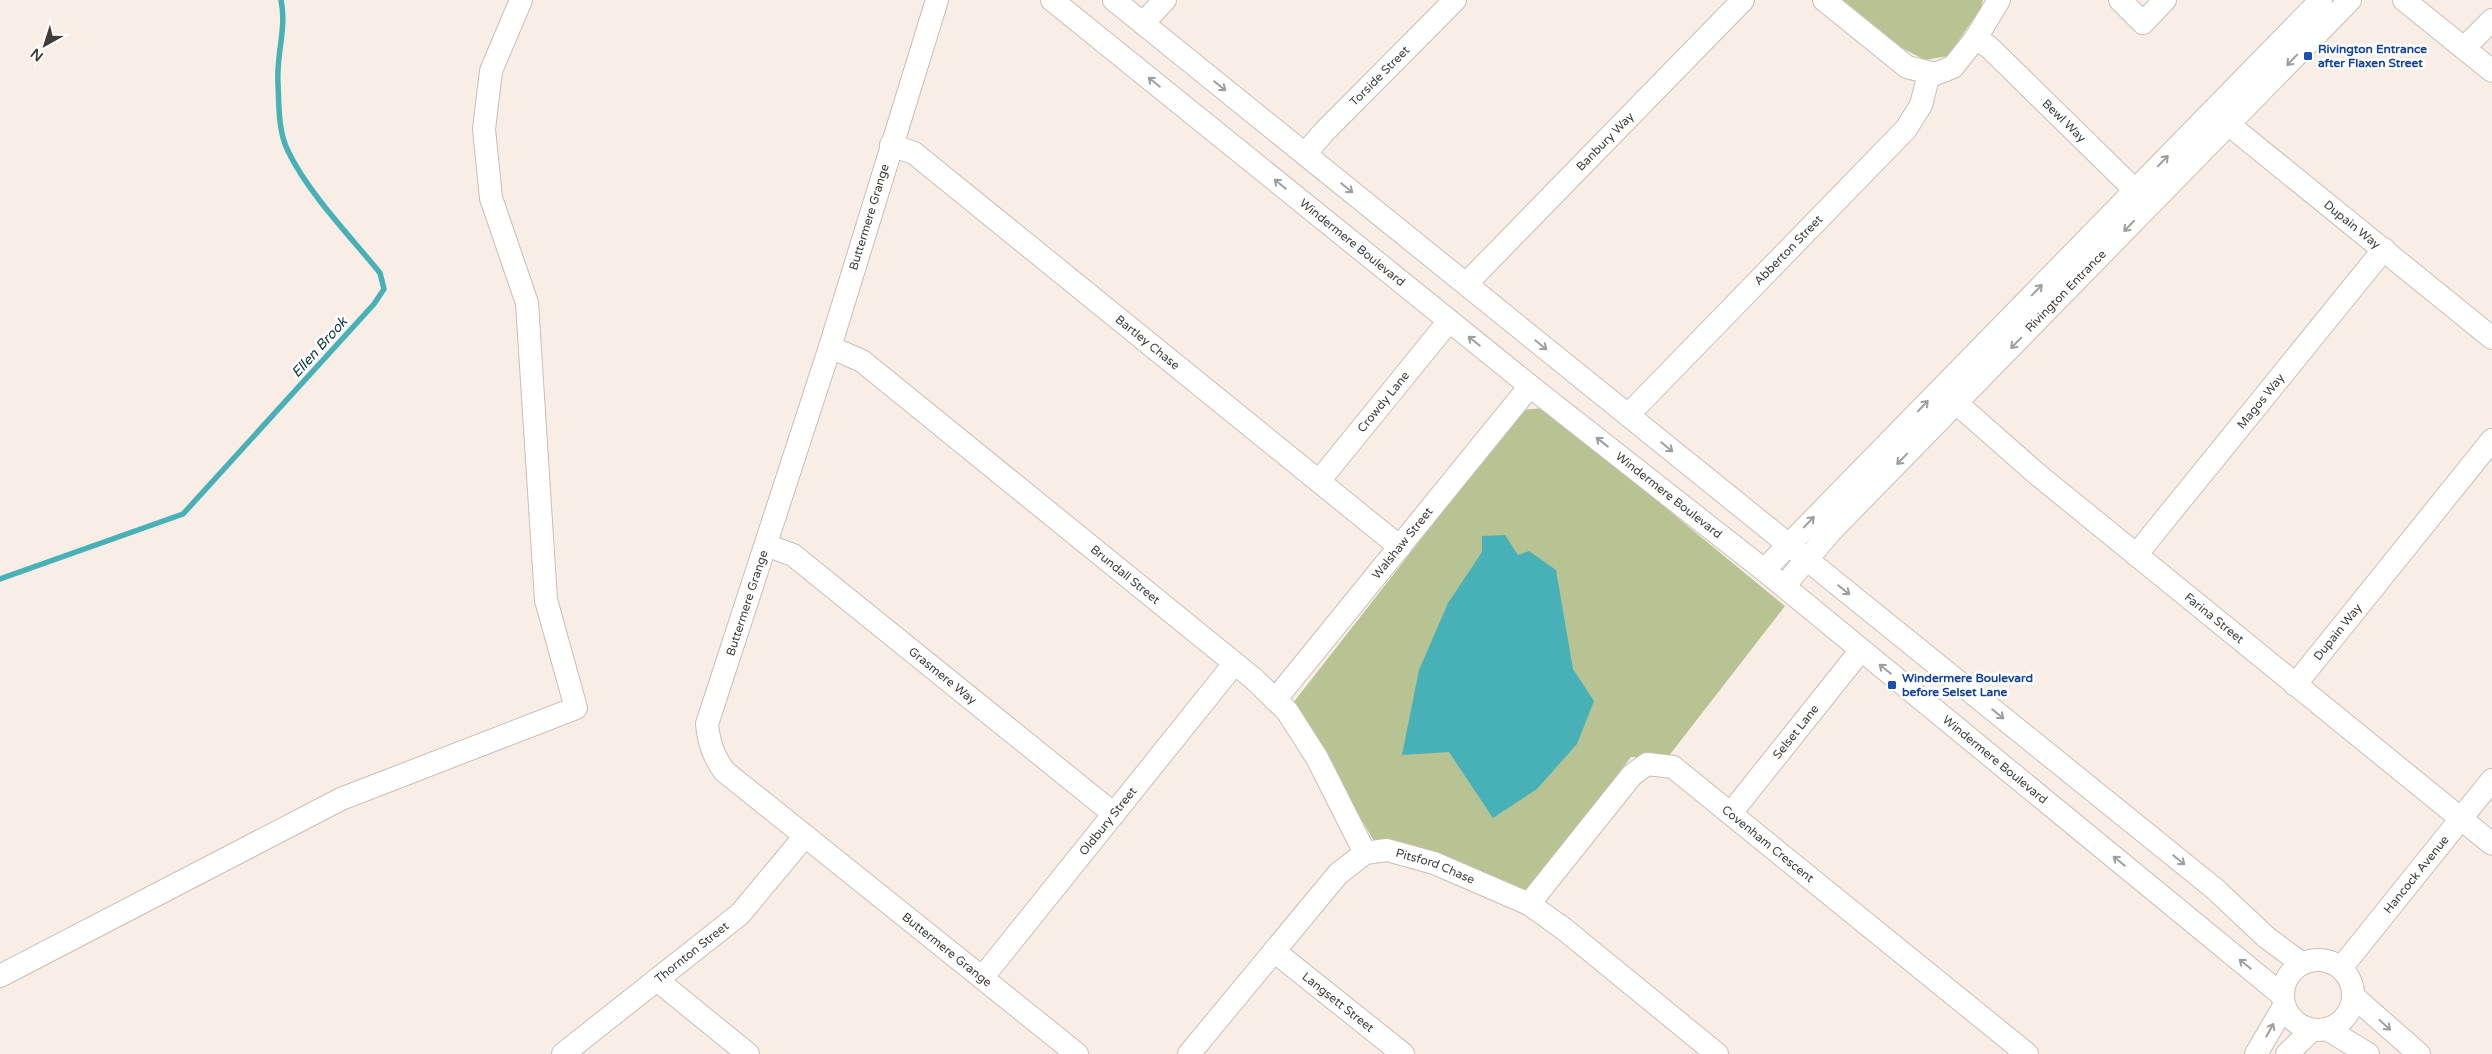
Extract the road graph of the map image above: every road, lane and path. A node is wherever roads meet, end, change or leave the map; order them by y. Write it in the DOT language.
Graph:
graph roads {
  1 [pos="521,0"];
  2 [pos="937,0"];
  3 [pos="1052,0"];
  4 [pos="1114,0"];
  5 [pos="1165,0"];
  6 [pos="1454,0"];
  7 [pos="1743,0"];
  8 [pos="1824,0"];
  9 [pos="1999,0"];
  10 [pos="2120,0"];
  11 [pos="2165,0"];
  12 [pos="2321,0"];
  13 [pos="2350,0"];
  14 [pos="2404,0"];
  15 [pos="2492,20"];
  16 [pos="1143,23"];
  17 [pos="1976,38"];
  18 [pos="2464,48"];
  19 [pos="2492,71"];
  20 [pos="1929,74"];
  21 [pos="2220,118"];
  22 [pos="891,145"];
  23 [pos="1305,154"];
  24 [pos="2142,198"];
  25 [pos="2384,249"];
  26 [pos="1466,284"];
  27 [pos="1449,321"];
  28 [pos="2492,338"];
  29 [pos="830,347"];
  30 [pos="1530,386"];
  31 [pos="1948,396"];
  32 [pos="1628,415"];
  33 [pos="2492,440"];
  34 [pos="1319,481"];
  35 [pos="1788,544"];
  36 [pos="766,546"];
  37 [pos="1400,547"];
  38 [pos="2136,555"];
  39 [pos="1806,560"];
  40 [pos="1764,570"];
  41 [pos="1784,586"];
  42 [pos="1861,650"];
  43 [pos="1234,664"];
  44 [pos="2295,685"];
  45 [pos="1275,700"];
  46 [pos="2492,780"];
  47 [pos="1114,814"];
  48 [pos="1731,814"];
  49 [pos="2461,818"];
  50 [pos="804,836"];
  51 [pos="2492,844"];
  52 [pos="1365,853"];
  53 [pos="1529,904"];
  54 [pos="1274,951"];
  55 [pos="2301,963"];
  56 [pos="2341,968"];
  57 [pos="0,976"];
  58 [pos="982,978"];
  59 [pos="656,980"];
  60 [pos="2353,996"];
  61 [pos="2283,1001"];
  62 [pos="2320,1030"];
  63 [pos="563,1054"];
  64 [pos="748,1054"];
  65 [pos="1077,1054"];
  66 [pos="1189,1054"];
  67 [pos="1403,1054"];
  68 [pos="1717,1054"];
  69 [pos="2027,1054"];
  70 [pos="2256,1054"];
  71 [pos="2287,1054"];
  72 [pos="2368,1054"];
  73 [pos="2419,1054"];
  1 -- 57 [label="street"];
  2 -- 22 [label="street, Buttermere Grange"];
  27 -- 3 [label="street, Windermere Boulevard, one-way"];
  4 -- 16 [label="street"];
  5 -- 16 [label="street"];
  6 -- 23 [label="street, Torside Street"];
  7 -- 26 [label="street, Banbury Way"];
  8 -- 20 [label="street"];
  9 -- 17 [label="street"];
  10 -- 11 [label="street"];
  12 -- 21 [label="street, Rivington Entrance"];
  13 -- 21 [label="street, Rivington Entrance, one-way"];
  14 -- 18 [label="street"];
  15 -- 18 [label="street"];
  16 -- 23 [label="street, one-way"];
  17 -- 20 [label="street"];
  17 -- 24 [label="street, Bewl Way"];
  18 -- 19 [label="street"];
  20 -- 32 [label="street, Abberton Street"];
  21 -- 24 [label="street, Rivington Entrance"];
  21 -- 25 [label="street, Dupain Way"];
  22 -- 29 [label="street, Buttermere Grange"];
  22 -- 34 [label="street, Bartley Chase"];
  23 -- 26 [label="street, one-way"];
  24 -- 31 [label="street, Rivington Entrance"];
  25 -- 28 [label="street, Dupain Way"];
  25 -- 38 [label="street, Magos Way"];
  26 -- 32 [label="street, one-way"];
  30 -- 27 [label="street, Windermere Boulevard, one-way"];
  27 -- 34 [label="street, Crowdy Lane"];
  29 -- 36 [label="street, Buttermere Grange"];
  29 -- 43 [label="street, Brundall Street"];
  30 -- 37 [label="street, Walshaw Street"];
  40 -- 30 [label="street, Windermere Boulevard, one-way"];
  35 -- 31 [label="street, Rivington Entrance, one-way"];
  31 -- 38 [label="street, Farina Street"];
  31 -- 39 [label="street, Rivington Entrance, one-way"];
  32 -- 35 [label="street, one-way"];
  33 -- 44 [label="street, Dupain Way"];
  34 -- 37 [label="street, Bartley Chase"];
  35 -- 39 [label="street"];
  35 -- 40 [label="street, Rivington Entrance"];
  36 -- 47 [label="street, Grasmere Way"];
  36 -- 50 [label="street, Buttermere Grange"];
  37 -- 45 [label="street, Walshaw Street"];
  38 -- 44 [label="street, Farina Street"];
  39 -- 41 [label="street, Rivington Entrance"];
  39 -- 55 [label="street, one-way"];
  40 -- 41 [label="street, Windermere Boulevard"];
  41 -- 42 [label="street, Windermere Boulevard"];
  42 -- 48 [label="street, Selset Lane"];
  61 -- 42 [label="street, Windermere Boulevard, one-way"];
  43 -- 45 [label="street, Brundall Street"];
  43 -- 47 [label="street, Oldbury Street"];
  44 -- 49 [label="street, Farina Street"];
  45 -- 52 [label="street, Brundall Street"];
  46 -- 49 [label="street, Hancock Avenue"];
  47 -- 58 [label="street, Oldbury Street"];
  48 -- 53 [label="street, Covenham Crescent"];
  48 -- 69 [label="street, Covenham Crescent"];
  49 -- 51 [label="street, Farina Street"];
  49 -- 56 [label="street, Hancock Avenue"];
  50 -- 58 [label="street, Buttermere Grange"];
  50 -- 59 [label="street, Thornton Street"];
  52 -- 53 [label="street, Pitsford Chase"];
  52 -- 54 [label="street"];
  53 -- 68 [label="street, Pitsford Chase"];
  54 -- 66 [label="street"];
  54 -- 67 [label="street, Langsett Street"];
  55 -- 56 [label="street"];
  55 -- 61 [label="street"];
  56 -- 60 [label="street"];
  58 -- 65 [label="street, Buttermere Grange"];
  59 -- 63 [label="street, Thornton Street"];
  59 -- 64 [label="street"];
  60 -- 62 [label="street"];
  60 -- 73 [label="street, one-way"];
  61 -- 62 [label="street"];
  70 -- 61 [label="street, one-way"];
  62 -- 71 [label="street"];
  62 -- 72 [label="street"];
}
